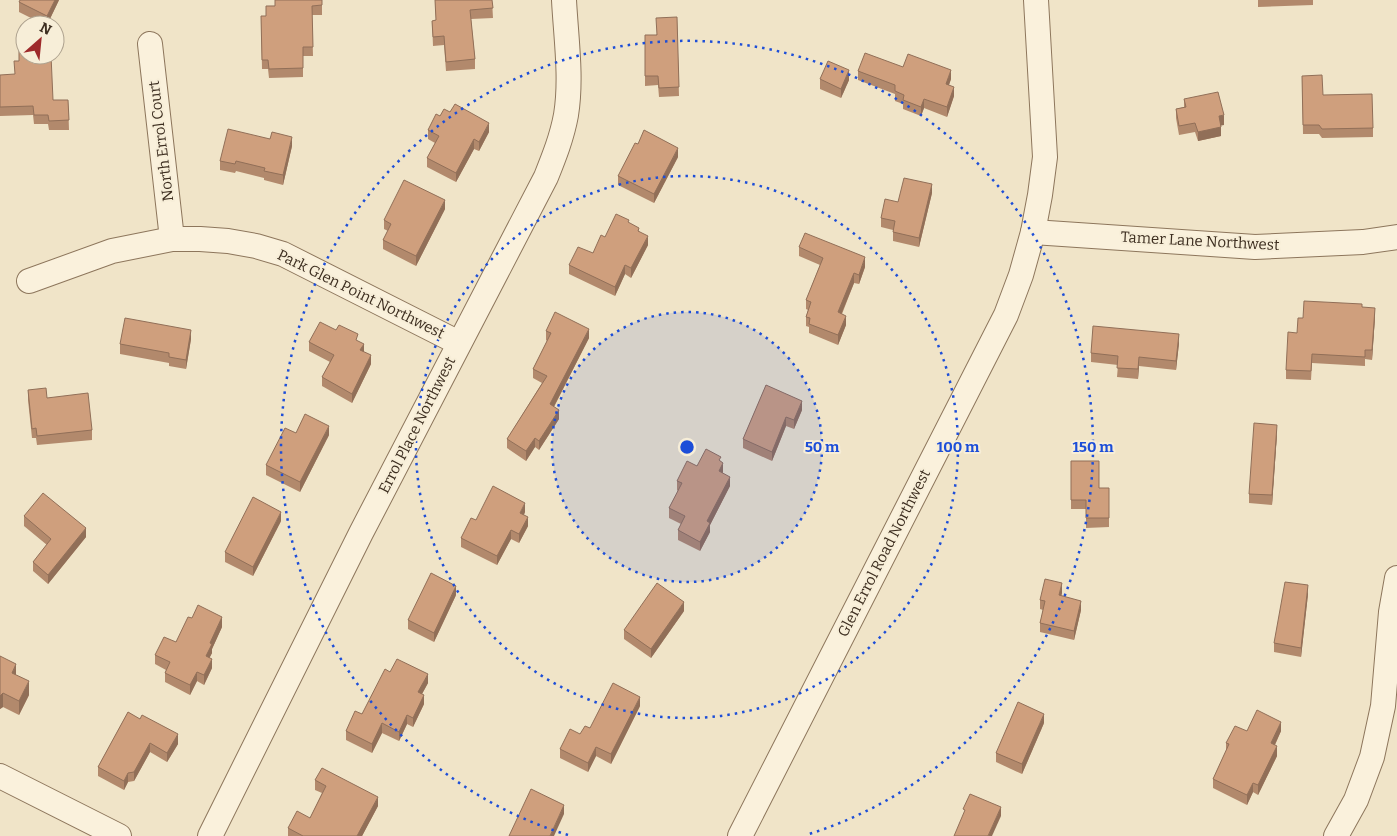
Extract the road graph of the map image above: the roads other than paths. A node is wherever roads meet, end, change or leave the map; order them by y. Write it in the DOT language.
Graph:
graph roads {
  1 [pos="564,0"];
  2 [pos="1036,0"];
  3 [pos="150,44"];
  4 [pos="1033,232"];
  5 [pos="1397,237"];
  6 [pos="172,239"];
  7 [pos="29,281"];
  8 [pos="459,343"];
  9 [pos="1397,578"];
  10 [pos="0,776"];
  11 [pos="119,836"];
  12 [pos="210,836"];
  13 [pos="740,836"];
  14 [pos="1336,836"];
  1 -- 8 [label="street, Errol Place Northwest"];
  2 -- 4 [label="street, Glen Errol Road Northwest"];
  3 -- 6 [label="street, North Errol Court"];
  4 -- 5 [label="street, Tamer Lane Northwest"];
  4 -- 13 [label="street, Glen Errol Road Northwest"];
  6 -- 7 [label="street, Park Glen Point Northwest"];
  6 -- 8 [label="street, Park Glen Point Northwest"];
  8 -- 12 [label="street, Errol Place Northwest"];
  9 -- 14 [label="street"];
  10 -- 11 [label="street"];
}
